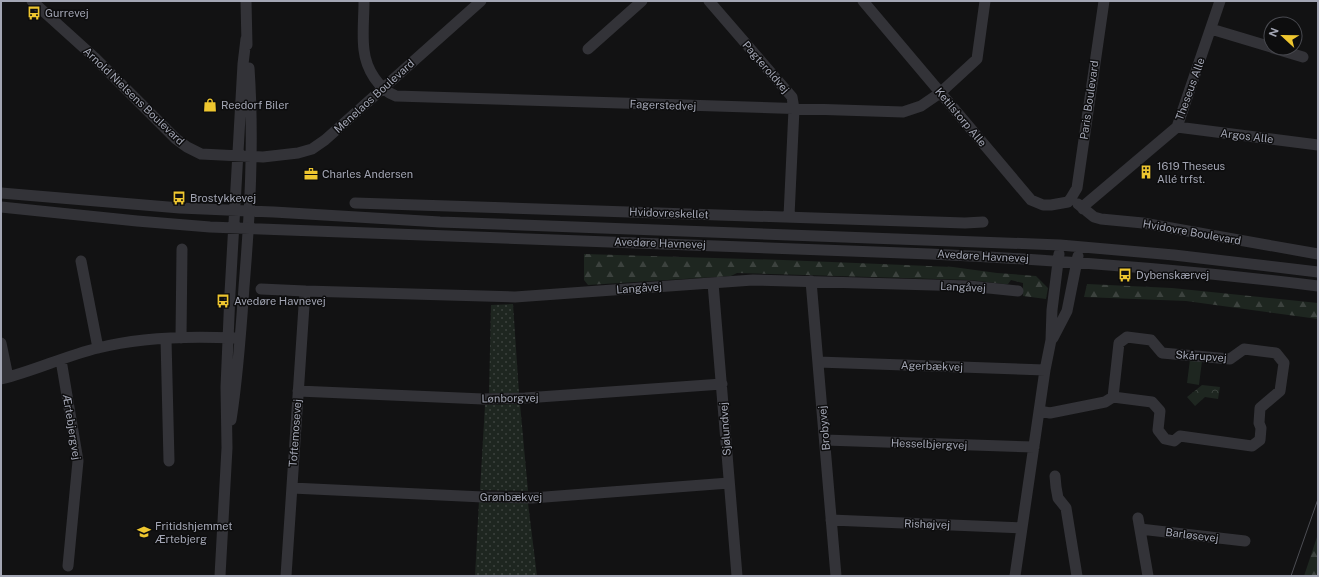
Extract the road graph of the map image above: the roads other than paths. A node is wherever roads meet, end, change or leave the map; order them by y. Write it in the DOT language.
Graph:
graph roads {
  1 [pos="32,1"];
  2 [pos="246,1"];
  3 [pos="364,1"];
  4 [pos="481,1"];
  5 [pos="642,1"];
  6 [pos="709,1"];
  7 [pos="863,1"];
  8 [pos="985,1"];
  9 [pos="1104,1"];
  10 [pos="1220,1"];
  11 [pos="1211,29"];
  12 [pos="246,39"];
  13 [pos="1263,45"];
  14 [pos="588,49"];
  15 [pos="1300,56"];
  16 [pos="1303,57"];
  17 [pos="382,88"];
  18 [pos="940,93"];
  19 [pos="794,109"];
  20 [pos="1177,127"];
  21 [pos="1318,145"];
  22 [pos="238,156"];
  23 [pos="252,156"];
  24 [pos="1,192"];
  25 [pos="1071,198"];
  26 [pos="355,203"];
  27 [pos="1,206"];
  28 [pos="1083,209"];
  29 [pos="235,211"];
  30 [pos="250,211"];
  31 [pos="789,216"];
  32 [pos="983,222"];
  33 [pos="234,228"];
  34 [pos="249,229"];
  35 [pos="1060,245"];
  36 [pos="1080,247"];
  37 [pos="182,249"];
  38 [pos="1318,254"];
  39 [pos="81,261"];
  40 [pos="1058,261"];
  41 [pos="1077,262"];
  42 [pos="1318,272"];
  43 [pos="811,281"];
  44 [pos="713,283"];
  45 [pos="1318,286"];
  46 [pos="261,288"];
  47 [pos="305,291"];
  48 [pos="1018,291"];
  49 [pos="181,338"];
  50 [pos="228,338"];
  51 [pos="166,339"];
  52 [pos="241,339"];
  53 [pos="1051,340"];
  54 [pos="1,343"];
  55 [pos="98,348"];
  56 [pos="61,360"];
  57 [pos="818,362"];
  58 [pos="1045,370"];
  59 [pos="4,378"];
  60 [pos="722,384"];
  61 [pos="298,391"];
  62 [pos="1113,397"];
  63 [pos="1039,411"];
  64 [pos="825,440"];
  65 [pos="227,448"];
  66 [pos="1034,448"];
  67 [pos="169,461"];
  68 [pos="1056,476"];
  69 [pos="730,482"];
  70 [pos="292,488"];
  71 [pos="1138,518"];
  72 [pos="832,520"];
  73 [pos="1022,528"];
  74 [pos="1140,529"];
  75 [pos="1245,541"];
  76 [pos="68,566"];
  77 [pos="220,576"];
  78 [pos="286,576"];
  79 [pos="737,576"];
  80 [pos="836,576"];
  81 [pos="1015,576"];
  82 [pos="1077,576"];
  83 [pos="1148,576"];
  1 -- 22 [label="street, Arnold Nielsens Boulevard"];
  2 -- 12 [label="street"];
  3 -- 17 [label="street"];
  4 -- 17 [label="street, Menelaos Boulevard"];
  5 -- 14 [label="street"];
  6 -- 19 [label="street, Pagteroldvej"];
  7 -- 18 [label="street, Ketilstorp Alle"];
  8 -- 18 [label="street, Fagerstedvej"];
  9 -- 25 [label="street, Paris Boulevard"];
  10 -- 11 [label="street, Theseus Alle"];
  11 -- 13 [label="street"];
  11 -- 20 [label="street, Theseus Alle"];
  12 -- 22 [label="street"];
  12 -- 23 [label="street"];
  15 -- 16 [label="street"];
  17 -- 19 [label="street, Fagerstedvej"];
  17 -- 23 [label="street, Menelaos Boulevard"];
  18 -- 19 [label="street, Fagerstedvej"];
  18 -- 25 [label="street, Ketilstorp Alle"];
  19 -- 31 [label="street, Pagteroldvej"];
  20 -- 21 [label="street, Argos Alle"];
  20 -- 28 [label="street, Theseus Alle"];
  22 -- 23 [label="street, Arnold Nielsens Boulevard"];
  22 -- 29 [label="street"];
  23 -- 30 [label="street"];
  24 -- 29 [label="street, Avedøre Havnevej"];
  25 -- 28 [label="street, Hvidovre Boulevard"];
  26 -- 31 [label="street, Hvidovreskellet"];
  27 -- 33 [label="street, Avedøre Havnevej"];
  28 -- 38 [label="street, Hvidovre Boulevard"];
  29 -- 30 [label="street, Avedøre Havnevej"];
  29 -- 33 [label="street"];
  30 -- 34 [label="street"];
  30 -- 35 [label="street, Avedøre Havnevej"];
  31 -- 32 [label="street, Hvidovreskellet"];
  33 -- 34 [label="street, Avedøre Havnevej"];
  33 -- 50 [label="street"];
  34 -- 40 [label="street, Avedøre Havnevej"];
  34 -- 52 [label="street"];
  35 -- 36 [label="street, Avedøre Havnevej"];
  35 -- 40 [label="street"];
  36 -- 41 [label="street"];
  36 -- 42 [label="street, Avedøre Havnevej"];
  37 -- 49 [label="street"];
  39 -- 55 [label="street"];
  40 -- 41 [label="street, Avedøre Havnevej"];
  40 -- 53 [label="street"];
  41 -- 45 [label="street, Avedøre Havnevej"];
  41 -- 53 [label="street"];
  43 -- 44 [label="street, Langåvej"];
  43 -- 48 [label="street, Langåvej"];
  43 -- 57 [label="street, Brobyvej"];
  44 -- 47 [label="street, Langåvej"];
  44 -- 60 [label="street, Sjølundvej"];
  46 -- 47 [label="street, Langåvej"];
  47 -- 61 [label="street, Toftemosevej"];
  49 -- 50 [label="street"];
  49 -- 51 [label="street"];
  50 -- 52 [label="street"];
  50 -- 65 [label="street"];
  51 -- 55 [label="street"];
  51 -- 67 [label="street"];
  52 -- 65 [label="street"];
  53 -- 58 [label="street"];
  54 -- 59 [label="street"];
  55 -- 56 [label="street"];
  56 -- 59 [label="street"];
  56 -- 76 [label="street, Ærtebjergvej"];
  57 -- 58 [label="street, Agerbækvej"];
  57 -- 64 [label="street, Brobyvej"];
  58 -- 63 [label="street"];
  60 -- 61 [label="street, Lønborgvej"];
  60 -- 69 [label="street, Sjølundvej"];
  61 -- 70 [label="street, Toftemosevej"];
  62 -- 62 [label="street, Skårupvej"];
  62 -- 63 [label="street, Skårupvej"];
  63 -- 66 [label="street"];
  64 -- 66 [label="street, Hesselbjergvej"];
  64 -- 72 [label="street, Brobyvej"];
  65 -- 77 [label="street"];
  66 -- 73 [label="street"];
  68 -- 82 [label="street"];
  69 -- 70 [label="street, Grønbækvej"];
  69 -- 79 [label="street, Sjølundvej"];
  70 -- 78 [label="street, Toftemosevej"];
  71 -- 74 [label="street"];
  72 -- 73 [label="street, Rishøjvej"];
  72 -- 80 [label="street, Brobyvej"];
  73 -- 81 [label="street"];
  74 -- 75 [label="street, Barløsevej"];
  74 -- 83 [label="street"];
}
